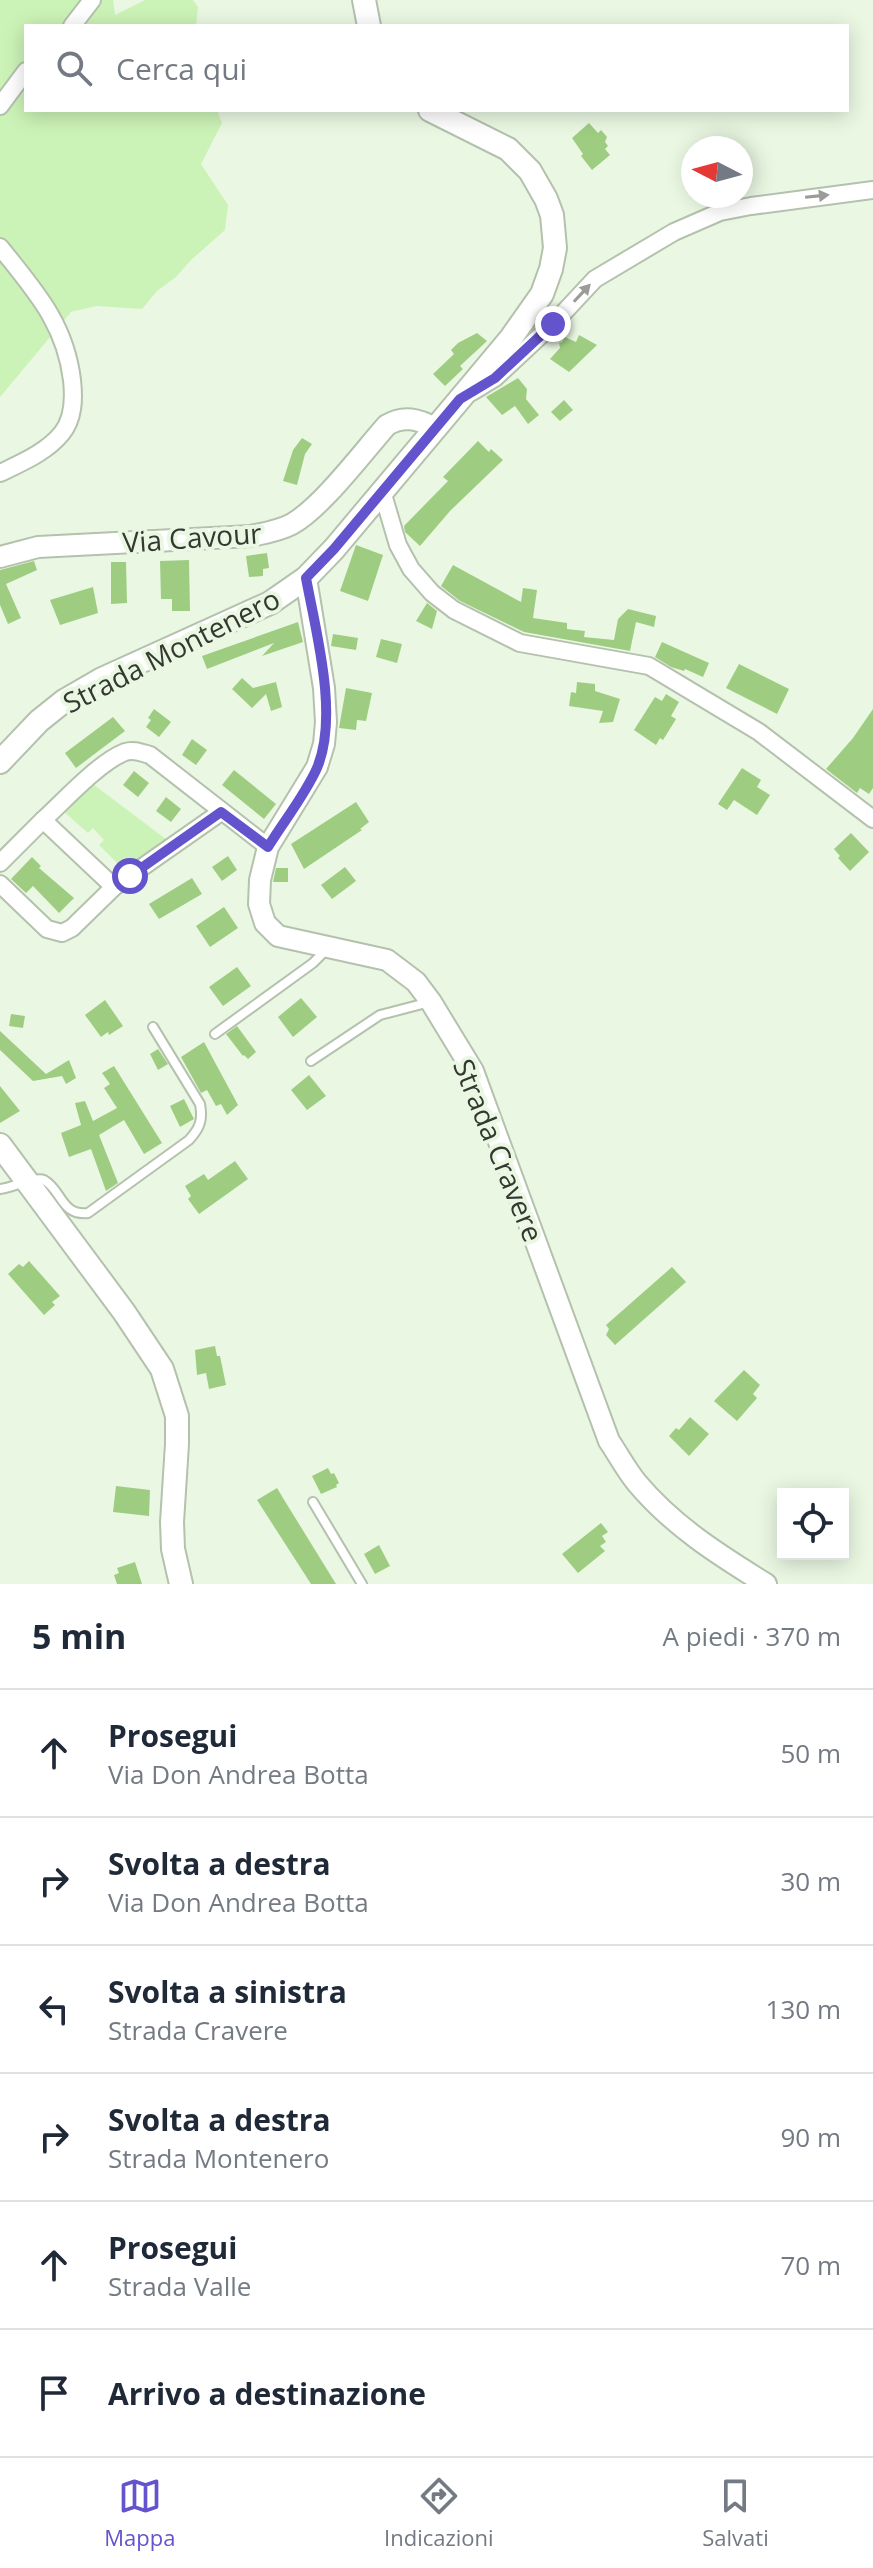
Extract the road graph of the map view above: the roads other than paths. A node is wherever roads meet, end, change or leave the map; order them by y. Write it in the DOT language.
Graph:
graph roads {
  1 [pos="92,0"];
  2 [pos="364,0"];
  3 [pos="74,24"];
  4 [pos="369,24"];
  5 [pos="24,74"];
  6 [pos="0,106"];
  7 [pos="434,112"];
  8 [pos="873,190"];
  9 [pos="0,247"];
  10 [pos="460,399"];
  11 [pos="435,428"];
  12 [pos="0,473"];
  13 [pos="382,491"];
  14 [pos="0,557"];
  15 [pos="306,578"];
  16 [pos="0,762"];
  17 [pos="221,812"];
  18 [pos="873,819"];
  19 [pos="43,820"];
  20 [pos="268,847"];
  21 [pos="0,863"];
  22 [pos="0,884"];
  23 [pos="114,887"];
  24 [pos="329,947"];
  25 [pos="431,1002"];
  26 [pos="153,1027"];
  27 [pos="215,1034"];
  28 [pos="311,1061"];
  29 [pos="0,1145"];
  30 [pos="28,1182"];
  31 [pos="0,1189"];
  32 [pos="313,1502"];
  33 [pos="181,1584"];
  34 [pos="362,1584"];
  35 [pos="766,1584"];
  1 -- 3 [label="street"];
  2 -- 4 [label="main road"];
  5 -- 6 [label="street"];
  7 -- 10 [label="main road, Strada Montenero"];
  10 -- 8 [label="street, one-way"];
  9 -- 12 [label="street"];
  10 -- 11 [label="main road, Strada Montenero"];
  11 -- 13 [label="main road, Strada Montenero"];
  11 -- 14 [label="street, Via Cavour"];
  13 -- 15 [label="main road, Strada Montenero"];
  13 -- 18 [label="street"];
  15 -- 16 [label="main road, Strada Montenero"];
  15 -- 20 [label="street, Strada Cravere"];
  17 -- 19 [label="street"];
  17 -- 20 [label="street"];
  17 -- 23 [label="street"];
  19 -- 21 [label="street"];
  19 -- 23 [label="street"];
  20 -- 24 [label="street, Strada Cravere"];
  22 -- 23 [label="street"];
  24 -- 25 [label="street, Strada Cravere"];
  24 -- 27 [label="lane"];
  25 -- 28 [label="lane"];
  25 -- 35 [label="street, Strada Cravere"];
  26 -- 30 [label="lane"];
  29 -- 30 [label="main road"];
  30 -- 31 [label="lane"];
  30 -- 33 [label="main road"];
  32 -- 34 [label="lane"];
}
